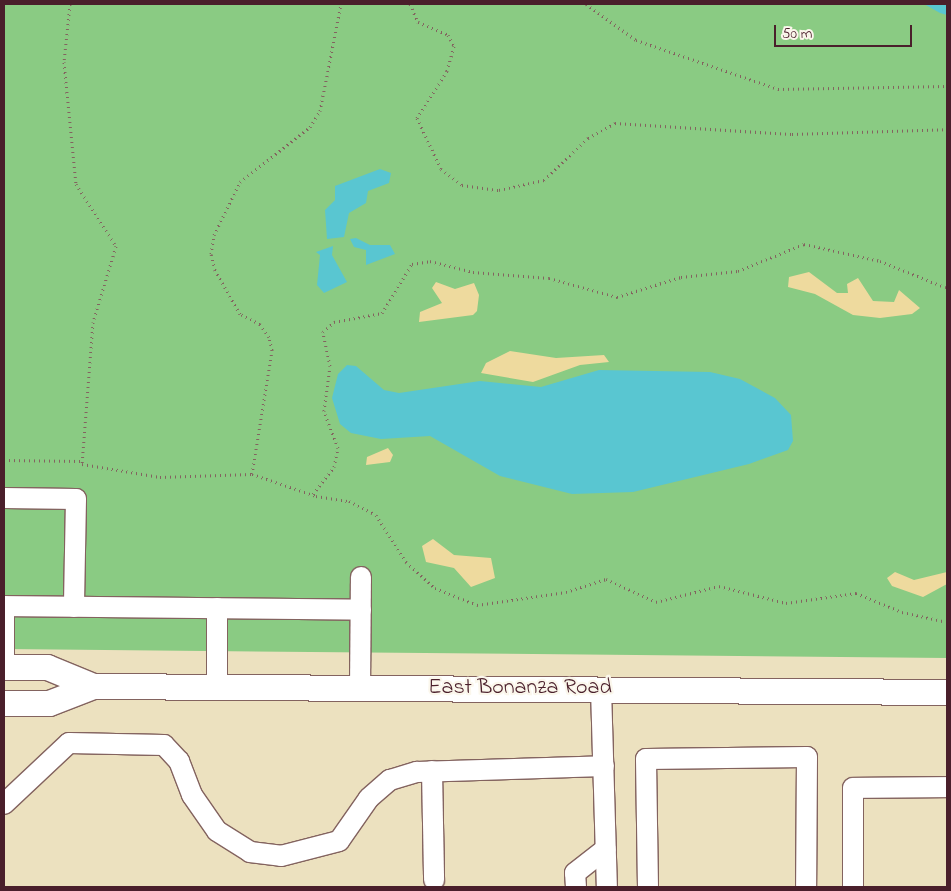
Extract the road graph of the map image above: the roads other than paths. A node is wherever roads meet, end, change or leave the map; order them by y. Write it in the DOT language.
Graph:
graph roads {
  1 [pos="4,498"];
  2 [pos="361,576"];
  3 [pos="4,606"];
  4 [pos="74,607"];
  5 [pos="217,608"];
  6 [pos="361,610"];
  7 [pos="4,667"];
  8 [pos="93,686"];
  9 [pos="217,687"];
  10 [pos="360,688"];
  11 [pos="601,690"];
  12 [pos="947,692"];
  13 [pos="4,703"];
  14 [pos="604,766"];
  15 [pos="432,771"];
  16 [pos="947,788"];
  17 [pos="4,804"];
  18 [pos="606,849"];
  19 [pos="434,880"];
  20 [pos="576,887"];
  21 [pos="608,887"];
  22 [pos="648,887"];
  23 [pos="806,887"];
  24 [pos="853,887"];
  1 -- 4 [label="lane"];
  2 -- 6 [label="lane"];
  3 -- 4 [label="lane"];
  3 -- 7 [label="lane"];
  4 -- 5 [label="lane"];
  5 -- 6 [label="lane"];
  5 -- 9 [label="lane"];
  6 -- 10 [label="lane"];
  7 -- 8 [label="main road, East Bonanza Road"];
  8 -- 9 [label="main road, East Bonanza Road"];
  8 -- 13 [label="main road, East Bonanza Road"];
  9 -- 10 [label="main road, East Bonanza Road"];
  10 -- 11 [label="main road, East Bonanza Road"];
  11 -- 12 [label="main road, East Bonanza Road"];
  11 -- 14 [label="lane"];
  14 -- 15 [label="lane"];
  14 -- 18 [label="lane"];
  15 -- 17 [label="lane"];
  15 -- 19 [label="lane"];
  16 -- 24 [label="lane"];
  18 -- 20 [label="lane"];
  18 -- 21 [label="lane"];
  22 -- 23 [label="lane"];
}
